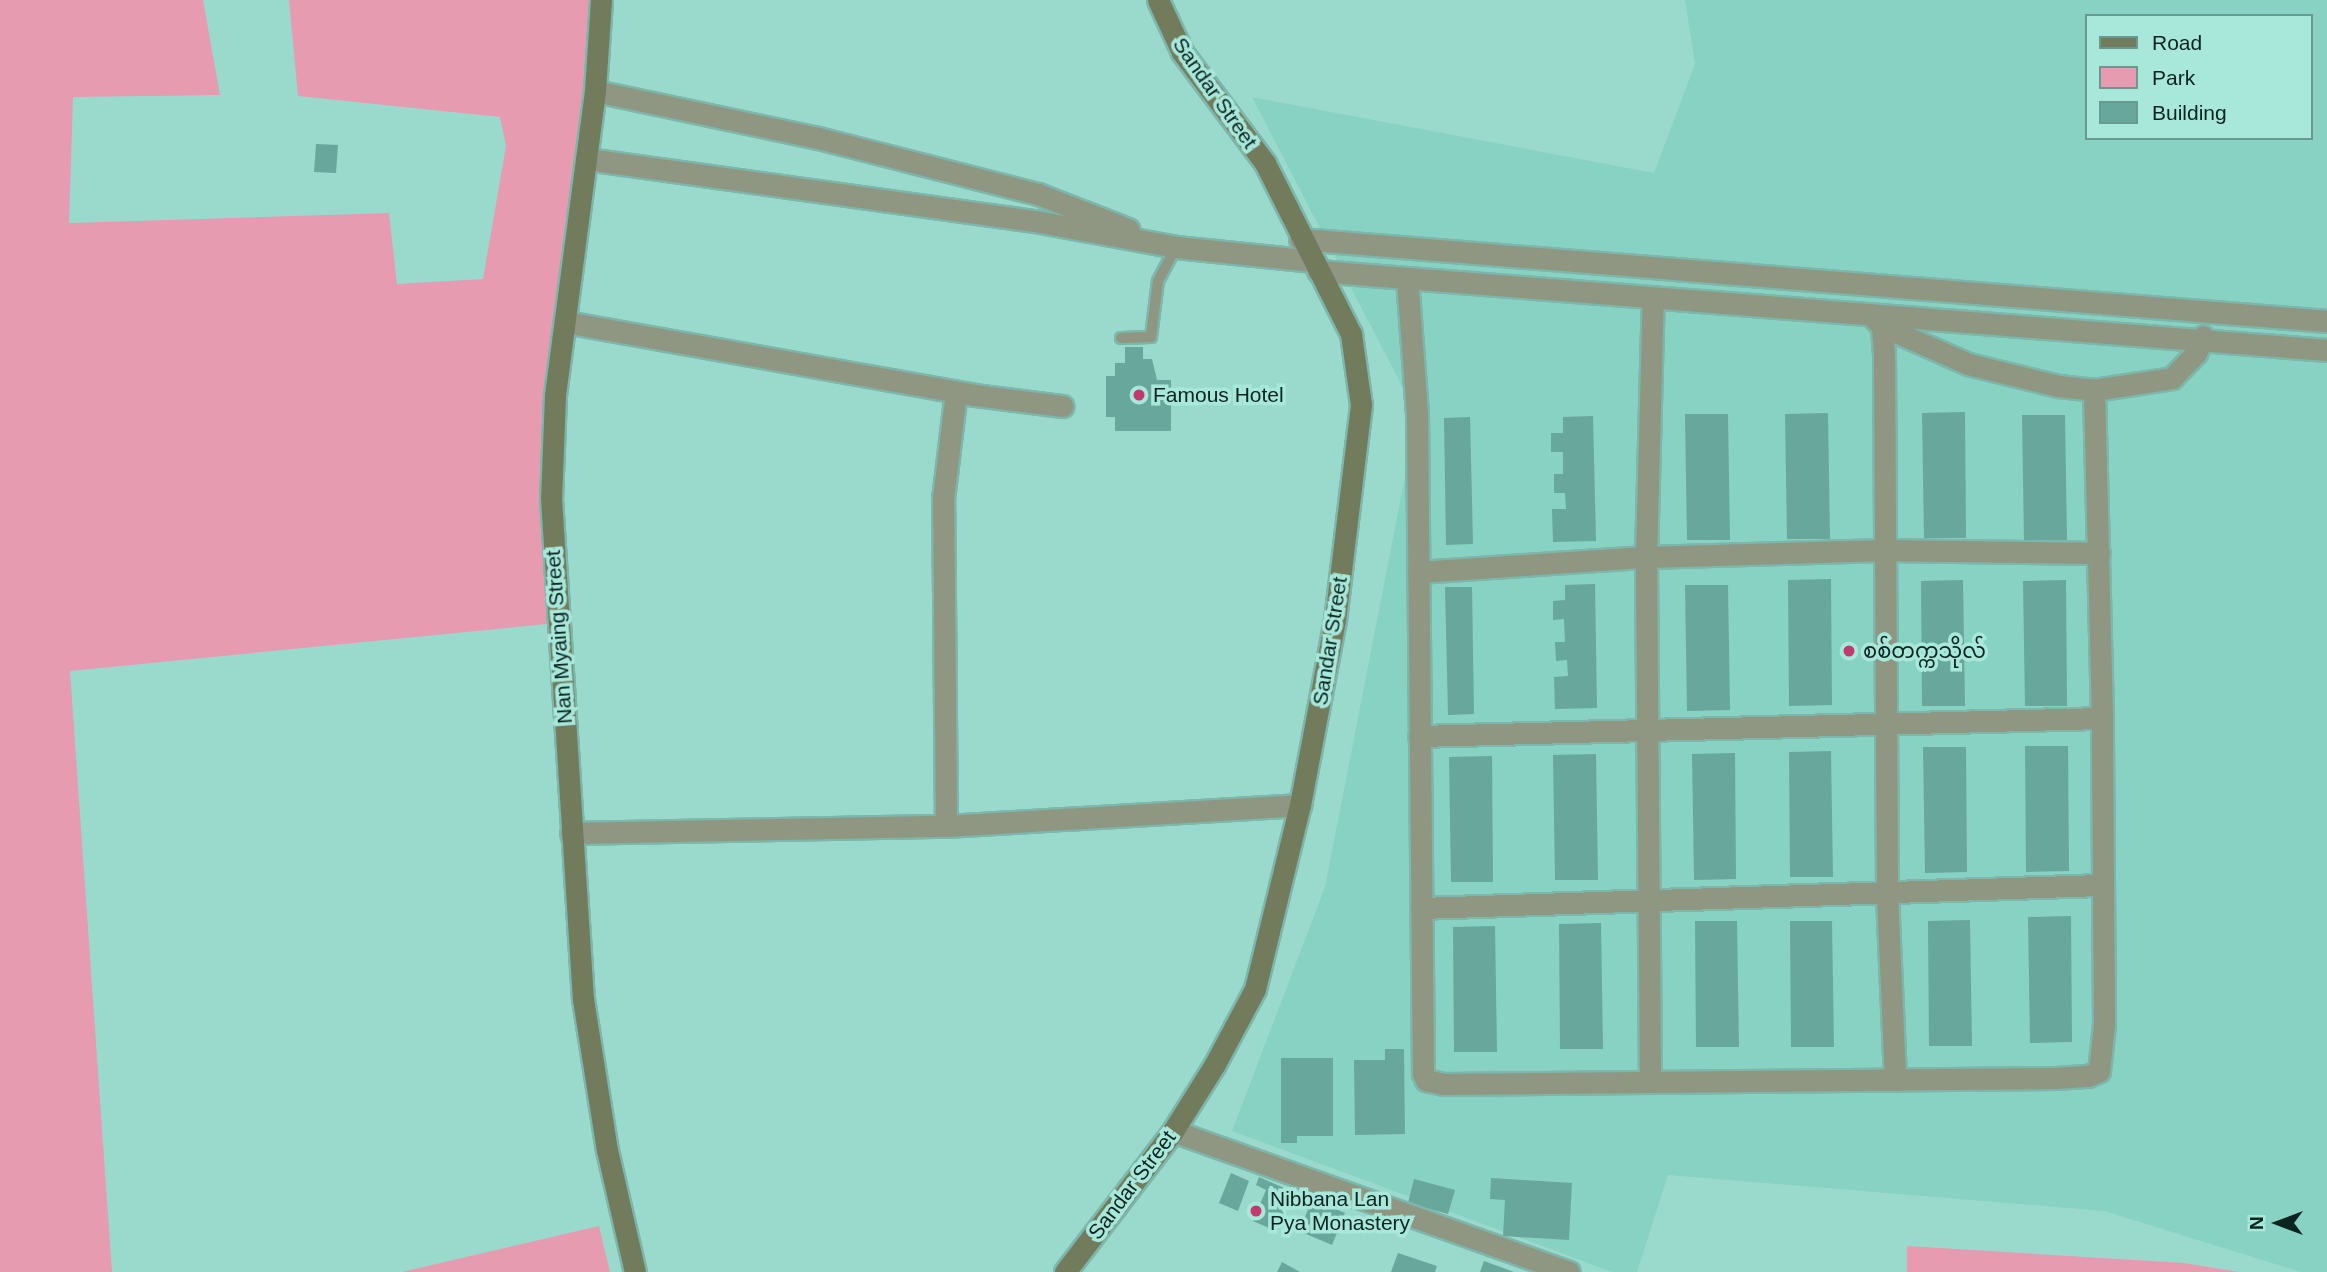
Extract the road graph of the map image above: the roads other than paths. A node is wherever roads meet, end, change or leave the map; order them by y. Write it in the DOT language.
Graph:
graph roads {
  1 [pos="601,0"];
  2 [pos="1158,0"];
  3 [pos="595,91"];
  4 [pos="587,159"];
  5 [pos="1300,239"];
  6 [pos="1176,247"];
  7 [pos="1315,266"];
  8 [pos="1407,278"];
  9 [pos="1653,298"];
  10 [pos="1877,321"];
  11 [pos="2327,321"];
  12 [pos="565,322"];
  13 [pos="1121,338"];
  14 [pos="2202,338"];
  15 [pos="2327,351"];
  16 [pos="2094,390"];
  17 [pos="956,392"];
  18 [pos="1062,406"];
  19 [pos="1884,550"];
  20 [pos="2099,554"];
  21 [pos="1646,557"];
  22 [pos="1418,572"];
  23 [pos="2102,718"];
  24 [pos="1886,722"];
  25 [pos="1647,731"];
  26 [pos="1419,736"];
  27 [pos="1300,805"];
  28 [pos="946,826"];
  29 [pos="571,833"];
  30 [pos="2101,885"];
  31 [pos="1887,895"];
  32 [pos="1651,898"];
  33 [pos="1421,908"];
  34 [pos="1650,1080"];
  35 [pos="1895,1080"];
  36 [pos="1172,1130"];
  37 [pos="635,1272"];
  38 [pos="1065,1272"];
  39 [pos="1569,1272"];
  1 -- 3 [label="street, Nan Myaing Street"];
  2 -- 5 [label="street, Sandar Street"];
  3 -- 4 [label="street, Nan Myaing Street"];
  3 -- 6 [label="street"];
  4 -- 6 [label="street"];
  4 -- 12 [label="street, Nan Myaing Street"];
  5 -- 7 [label="street, Sandar Street"];
  5 -- 11 [label="street"];
  6 -- 7 [label="street"];
  6 -- 13 [label="lane"];
  7 -- 8 [label="street"];
  7 -- 27 [label="street, Sandar Street"];
  8 -- 9 [label="street"];
  8 -- 22 [label="street"];
  9 -- 10 [label="street"];
  9 -- 21 [label="street"];
  10 -- 14 [label="street"];
  10 -- 16 [label="street"];
  10 -- 19 [label="street"];
  12 -- 17 [label="street"];
  12 -- 29 [label="street, Nan Myaing Street"];
  14 -- 15 [label="street"];
  14 -- 16 [label="street"];
  16 -- 20 [label="street"];
  17 -- 18 [label="street"];
  17 -- 28 [label="street"];
  19 -- 20 [label="street"];
  19 -- 21 [label="street"];
  19 -- 24 [label="street"];
  20 -- 23 [label="street"];
  21 -- 22 [label="street"];
  21 -- 25 [label="street"];
  22 -- 26 [label="street"];
  23 -- 24 [label="street"];
  23 -- 30 [label="street"];
  24 -- 25 [label="street"];
  24 -- 31 [label="street"];
  25 -- 26 [label="street"];
  25 -- 32 [label="street"];
  26 -- 33 [label="street"];
  27 -- 28 [label="street"];
  27 -- 36 [label="street, Sandar Street"];
  28 -- 29 [label="street"];
  29 -- 37 [label="street, Nan Myaing Street"];
  30 -- 31 [label="street"];
  30 -- 35 [label="street"];
  31 -- 32 [label="street"];
  31 -- 35 [label="street"];
  32 -- 33 [label="street"];
  32 -- 34 [label="street"];
  33 -- 34 [label="street"];
  34 -- 35 [label="street"];
  36 -- 38 [label="street, Sandar Street"];
  36 -- 39 [label="street"];
}
